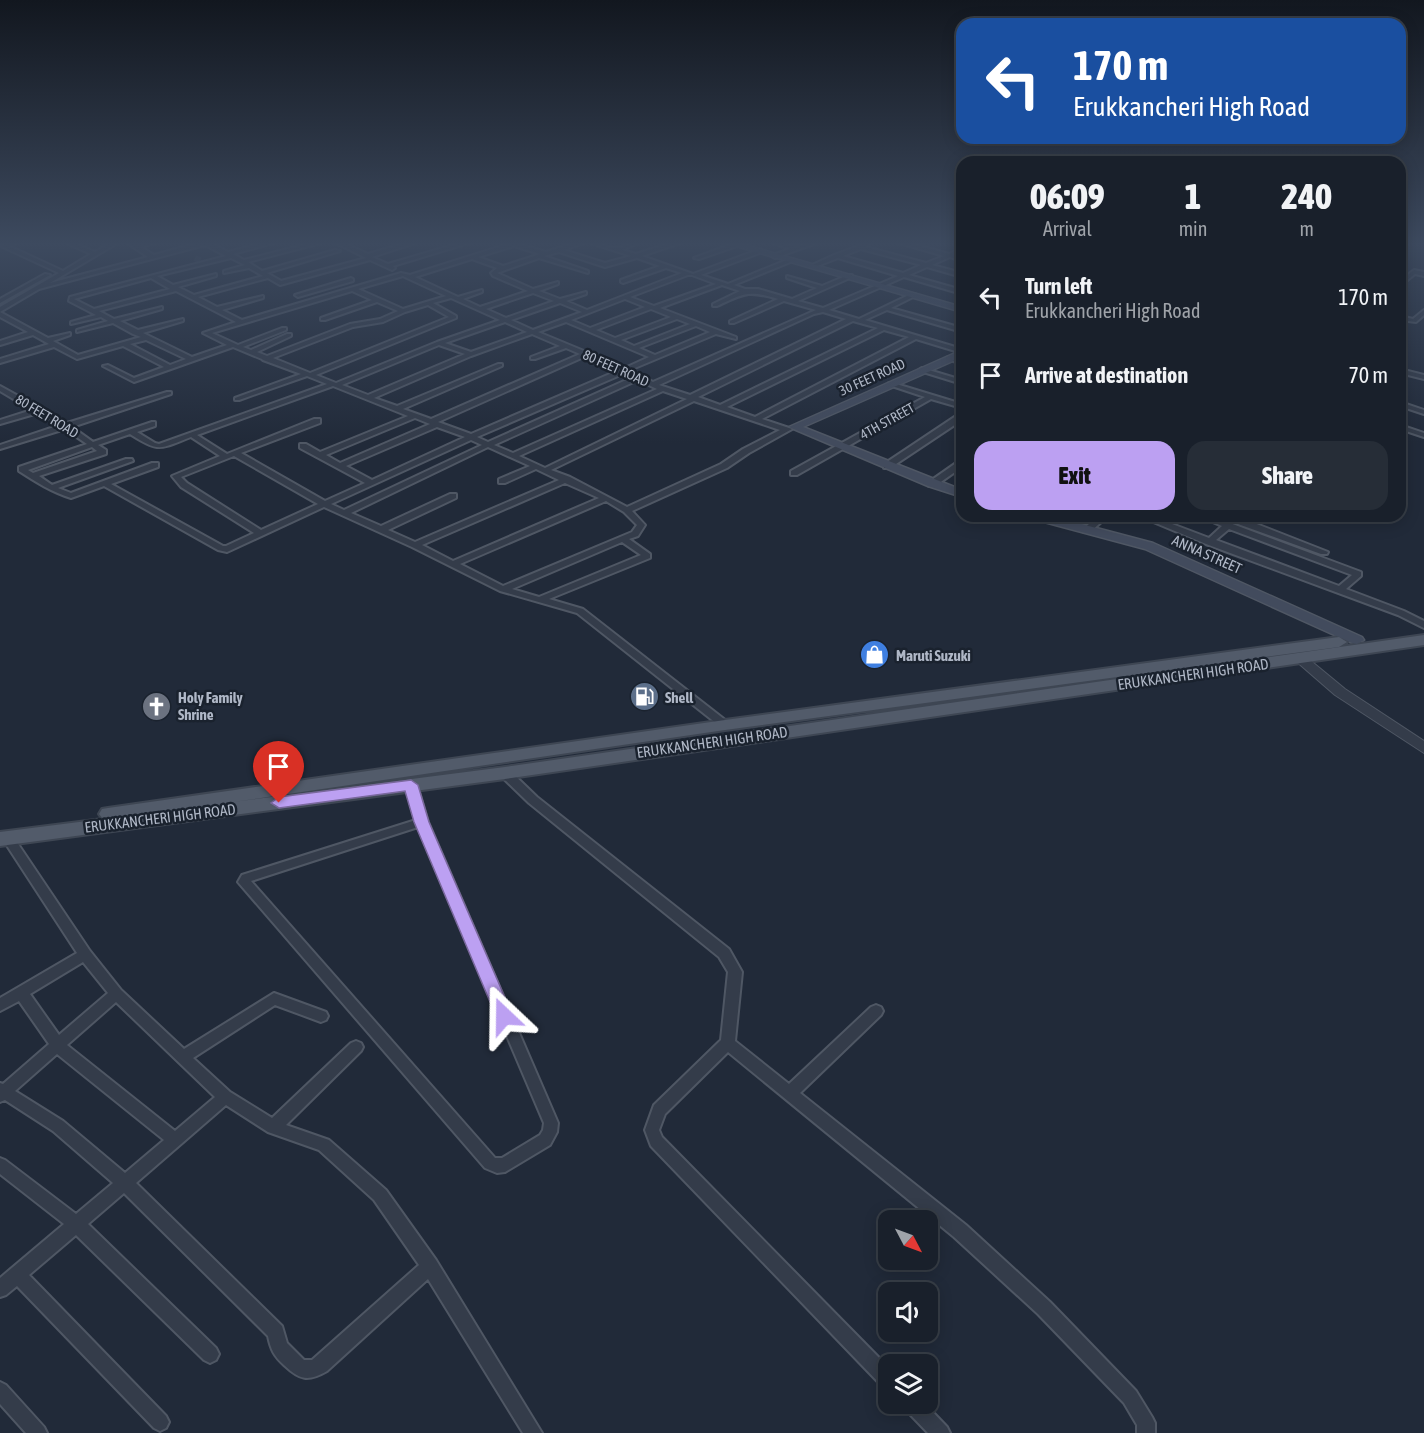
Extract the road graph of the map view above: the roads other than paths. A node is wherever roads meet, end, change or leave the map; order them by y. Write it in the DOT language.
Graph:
graph roads {
  1 [pos="90,309"];
  2 [pos="101,309"];
  3 [pos="156,309"];
  4 [pos="217,309"];
  5 [pos="284,309"];
  6 [pos="352,309"];
  7 [pos="398,309"];
  8 [pos="410,309"];
  9 [pos="439,309"];
  10 [pos="479,309"];
  11 [pos="540,309"];
  12 [pos="580,309"];
  13 [pos="596,309"];
  14 [pos="650,309"];
  15 [pos="655,309"];
  16 [pos="761,309"];
  17 [pos="819,309"];
  18 [pos="884,309"];
  19 [pos="889,309"];
  20 [pos="823,310"];
  21 [pos="94,311"];
  22 [pos="403,311"];
  23 [pos="0,312"];
  24 [pos="588,312"];
  25 [pos="1424,312"];
  26 [pos="101,315"];
  27 [pos="677,317"];
  28 [pos="322,319"];
  29 [pos="1406,319"];
  30 [pos="181,320"];
  31 [pos="505,320"];
  32 [pos="566,320"];
  33 [pos="855,320"];
  34 [pos="112,321"];
  35 [pos="241,322"];
  36 [pos="732,322"];
  37 [pos="73,323"];
  38 [pos="696,324"];
  39 [pos="883,328"];
  40 [pos="956,328"];
  41 [pos="284,329"];
  42 [pos="590,330"];
  43 [pos="79,331"];
  44 [pos="532,332"];
  45 [pos="716,332"];
  46 [pos="33,333"];
  47 [pos="135,333"];
  48 [pos="68,334"];
  49 [pos="289,335"];
  50 [pos="915,337"];
  51 [pos="145,338"];
  52 [pos="734,338"];
  53 [pos="616,340"];
  54 [pos="47,341"];
  55 [pos="0,343"];
  56 [pos="439,343"];
  57 [pos="124,344"];
  58 [pos="54,345"];
  59 [pos="235,346"];
  60 [pos="567,346"];
  61 [pos="634,348"];
  62 [pos="956,350"];
  63 [pos="250,352"];
  64 [pos="471,354"];
  65 [pos="586,354"];
  66 [pos="956,355"];
  67 [pos="655,357"];
  68 [pos="533,358"];
  69 [pos="950,358"];
  70 [pos="265,359"];
  71 [pos="193,360"];
  72 [pos="956,360"];
  73 [pos="0,361"];
  74 [pos="500,365"];
  75 [pos="106,366"];
  76 [pos="170,368"];
  77 [pos="625,370"];
  78 [pos="922,370"];
  79 [pos="1406,372"];
  80 [pos="308,374"];
  81 [pos="1424,377"];
  82 [pos="638,378"];
  83 [pos="956,380"];
  84 [pos="891,384"];
  85 [pos="334,385"];
  86 [pos="653,385"];
  87 [pos="0,388"];
  88 [pos="664,388"];
  89 [pos="169,393"];
  90 [pos="931,396"];
  91 [pos="368,398"];
  92 [pos="693,398"];
  93 [pos="237,399"];
  94 [pos="956,404"];
  95 [pos="1406,406"];
  96 [pos="722,407"];
  97 [pos="397,409"];
  98 [pos="39,410"];
  99 [pos="1424,412"];
  100 [pos="414,416"];
  101 [pos="756,419"];
  102 [pos="956,420"];
  103 [pos="317,421"];
  104 [pos="0,422"];
  105 [pos="434,423"];
  106 [pos="152,424"];
  107 [pos="66,426"];
  108 [pos="789,428"];
  109 [pos="131,431"];
  110 [pos="1406,431"];
  111 [pos="192,435"];
  112 [pos="1424,435"];
  113 [pos="471,437"];
  114 [pos="93,444"];
  115 [pos="489,444"];
  116 [pos="303,446"];
  117 [pos="843,446"];
  118 [pos="0,447"];
  119 [pos="235,453"];
  120 [pos="320,455"];
  121 [pos="515,455"];
  122 [pos="225,456"];
  123 [pos="129,461"];
  124 [pos="156,465"];
  125 [pos="537,465"];
  126 [pos="339,466"];
  127 [pos="887,466"];
  128 [pos="956,467"];
  129 [pos="546,470"];
  130 [pos="794,473"];
  131 [pos="32,476"];
  132 [pos="567,479"];
  133 [pos="502,481"];
  134 [pos="372,483"];
  135 [pos="105,484"];
  136 [pos="933,484"];
  137 [pos="51,488"];
  138 [pos="956,492"];
  139 [pos="453,496"];
  140 [pos="606,498"];
  141 [pos="326,504"];
  142 [pos="627,510"];
  143 [pos="345,513"];
  144 [pos="1059,522"];
  145 [pos="1097,522"];
  146 [pos="1158,522"];
  147 [pos="1227,522"];
  148 [pos="1237,522"];
  149 [pos="1242,522"];
  150 [pos="380,530"];
  151 [pos="1088,530"];
  152 [pos="261,534"];
  153 [pos="623,538"];
  154 [pos="1209,542"];
  155 [pos="415,545"];
  156 [pos="1324,552"];
  157 [pos="453,564"];
  158 [pos="503,589"];
  159 [pos="1340,590"];
  160 [pos="539,600"];
  161 [pos="1424,625"];
  162 [pos="1424,630"];
  163 [pos="1357,640"];
  164 [pos="1424,640"];
  165 [pos="1300,659"];
  166 [pos="726,725"];
  167 [pos="1424,748"];
  168 [pos="505,773"];
  169 [pos="411,785"];
  170 [pos="348,787"];
  171 [pos="422,822"];
  172 [pos="3,835"];
  173 [pos="85,955"];
  174 [pos="21,993"];
  175 [pos="116,994"];
  176 [pos="0,1005"];
  177 [pos="876,1011"];
  178 [pos="321,1016"];
  179 [pos="728,1043"];
  180 [pos="58,1046"];
  181 [pos="356,1047"];
  182 [pos="183,1057"];
  183 [pos="1,1092"];
  184 [pos="791,1092"];
  185 [pos="225,1097"];
  186 [pos="273,1127"];
  187 [pos="175,1140"];
  188 [pos="0,1166"];
  189 [pos="125,1183"];
  190 [pos="76,1224"];
  191 [pos="430,1266"];
  192 [pos="17,1274"];
  193 [pos="0,1289"];
  194 [pos="210,1354"];
  195 [pos="878,1370"];
  196 [pos="0,1390"];
  197 [pos="922,1414"];
  198 [pos="160,1422"];
  199 [pos="38,1433"];
  200 [pos="533,1433"];
  201 [pos="941,1433"];
  202 [pos="1146,1433"];
  1 -- 21 [label="street"];
  2 -- 21 [label="street"];
  3 -- 34 [label="street"];
  4 -- 35 [label="street"];
  5 -- 35 [label="street"];
  6 -- 28 [label="street"];
  7 -- 22 [label="street"];
  8 -- 22 [label="street"];
  9 -- 80 [label="street"];
  10 -- 31 [label="street, 80 FEET ROAD"];
  11 -- 31 [label="street"];
  12 -- 24 [label="street"];
  13 -- 24 [label="street"];
  14 -- 42 [label="street"];
  15 -- 27 [label="street"];
  16 -- 36 [label="street"];
  17 -- 20 [label="street"];
  18 -- 33 [label="street"];
  19 -- 40 [label="street"];
  20 -- 33 [label="street"];
  20 -- 86 [label="street"];
  21 -- 26 [label="street"];
  22 -- 70 [label="street"];
  23 -- 46 [label="street"];
  24 -- 32 [label="street"];
  25 -- 29 [label="street"];
  26 -- 34 [label="street"];
  26 -- 37 [label="street"];
  27 -- 38 [label="street"];
  27 -- 53 [label="street"];
  30 -- 47 [label="street"];
  31 -- 44 [label="street, 80 FEET ROAD"];
  31 -- 56 [label="street"];
  32 -- 42 [label="street"];
  32 -- 44 [label="street"];
  33 -- 39 [label="street"];
  33 -- 92 [label="street"];
  34 -- 43 [label="street"];
  34 -- 47 [label="street"];
  35 -- 59 [label="street"];
  38 -- 45 [label="street"];
  38 -- 61 [label="street"];
  39 -- 50 [label="street"];
  39 -- 96 [label="street"];
  41 -- 59 [label="street"];
  42 -- 53 [label="street"];
  44 -- 60 [label="street, 80 FEET ROAD"];
  44 -- 64 [label="street"];
  45 -- 52 [label="street"];
  45 -- 67 [label="street"];
  46 -- 54 [label="street"];
  46 -- 55 [label="street"];
  47 -- 51 [label="street"];
  48 -- 54 [label="street"];
  49 -- 63 [label="street"];
  50 -- 62 [label="street"];
  50 -- 101 [label="street"];
  51 -- 57 [label="street"];
  51 -- 71 [label="street"];
  53 -- 61 [label="street"];
  54 -- 58 [label="street"];
  56 -- 64 [label="street"];
  56 -- 85 [label="street"];
  57 -- 58 [label="street"];
  57 -- 76 [label="street"];
  58 -- 73 [label="street"];
  59 -- 63 [label="street"];
  59 -- 71 [label="street"];
  60 -- 65 [label="street, 80 FEET ROAD"];
  60 -- 68 [label="street"];
  61 -- 67 [label="street"];
  63 -- 70 [label="street"];
  64 -- 91 [label="street"];
  65 -- 77 [label="street, 80 FEET ROAD"];
  65 -- 105 [label="street"];
  66 -- 69 [label="main road, 30 FEET ROAD"];
  67 -- 77 [label="street"];
  69 -- 72 [label="street"];
  69 -- 78 [label="main road, 30 FEET ROAD"];
  70 -- 80 [label="street"];
  71 -- 76 [label="street"];
  74 -- 97 [label="street"];
  75 -- 76 [label="street"];
  77 -- 82 [label="street, 80 FEET ROAD"];
  77 -- 113 [label="street"];
  78 -- 83 [label="street"];
  78 -- 84 [label="main road, 30 FEET ROAD"];
  79 -- 81 [label="street"];
  80 -- 85 [label="street"];
  80 -- 93 [label="street"];
  82 -- 86 [label="street, 80 FEET ROAD"];
  82 -- 115 [label="street"];
  84 -- 90 [label="street"];
  84 -- 108 [label="main road, 30 FEET ROAD"];
  85 -- 91 [label="street"];
  85 -- 111 [label="street"];
  86 -- 88 [label="street, 80 FEET ROAD"];
  87 -- 98 [label="street, 80 FEET ROAD"];
  88 -- 92 [label="street, 80 FEET ROAD"];
  88 -- 121 [label="street"];
  89 -- 107 [label="street"];
  90 -- 94 [label="street"];
  90 -- 117 [label="street, 4TH STREET"];
  91 -- 97 [label="street"];
  92 -- 96 [label="street, 80 FEET ROAD"];
  92 -- 129 [label="street"];
  95 -- 99 [label="street"];
  96 -- 101 [label="street, 80 FEET ROAD"];
  97 -- 100 [label="street"];
  98 -- 104 [label="street"];
  98 -- 107 [label="street, 80 FEET ROAD"];
  100 -- 105 [label="street"];
  100 -- 120 [label="street"];
  101 -- 108 [label="street, 80 FEET ROAD"];
  102 -- 127 [label="street"];
  103 -- 119 [label="street"];
  105 -- 113 [label="street"];
  105 -- 126 [label="street"];
  106 -- 109 [label="street"];
  107 -- 114 [label="street, 80 FEET ROAD"];
  107 -- 118 [label="street"];
  108 -- 117 [label="main road"];
  108 -- 142 [label="street"];
  109 -- 111 [label="street"];
  109 -- 114 [label="street"];
  110 -- 112 [label="street"];
  111 -- 122 [label="street"];
  113 -- 115 [label="street"];
  113 -- 134 [label="street"];
  114 -- 131 [label="street"];
  114 -- 131 [label="street"];
  115 -- 121 [label="street"];
  115 -- 143 [label="street"];
  116 -- 120 [label="street"];
  117 -- 127 [label="main road"];
  117 -- 130 [label="street, 4TH STREET"];
  119 -- 122 [label="street"];
  119 -- 141 [label="street"];
  120 -- 126 [label="street"];
  121 -- 125 [label="street"];
  122 -- 152 [label="street"];
  123 -- 137 [label="street"];
  124 -- 135 [label="street"];
  125 -- 129 [label="street"];
  125 -- 133 [label="street"];
  126 -- 134 [label="street"];
  127 -- 136 [label="main road"];
  128 -- 136 [label="street"];
  129 -- 132 [label="street"];
  131 -- 137 [label="street"];
  132 -- 140 [label="street"];
  132 -- 155 [label="street"];
  134 -- 141 [label="street"];
  135 -- 137 [label="street"];
  135 -- 152 [label="street"];
  136 -- 138 [label="main road"];
  139 -- 150 [label="street"];
  140 -- 142 [label="street"];
  140 -- 157 [label="street"];
  141 -- 143 [label="street"];
  141 -- 152 [label="street"];
  142 -- 153 [label="street"];
  143 -- 150 [label="street"];
  144 -- 151 [label="main road, ANNA STREET"];
  145 -- 151 [label="street"];
  146 -- 154 [label="street"];
  147 -- 154 [label="street"];
  148 -- 159 [label="street"];
  149 -- 156 [label="street"];
  150 -- 155 [label="street"];
  151 -- 163 [label="main road, ANNA STREET"];
  153 -- 158 [label="street"];
  153 -- 160 [label="street"];
  154 -- 159 [label="street"];
  155 -- 157 [label="street"];
  157 -- 158 [label="street"];
  158 -- 160 [label="street"];
  159 -- 161 [label="street"];
  160 -- 166 [label="street"];
  162 -- 163 [label="main road"];
  163 -- 166 [label="main road"];
  164 -- 165 [label="main road, ERUKKANCHERI HIGH ROAD"];
  165 -- 167 [label="street"];
  165 -- 168 [label="main road, ERUKKANCHERI HIGH ROAD"];
  166 -- 170 [label="main road"];
  168 -- 169 [label="main road, ERUKKANCHERI HIGH ROAD"];
  168 -- 179 [label="street"];
  169 -- 170 [label="main road, ERUKKANCHERI HIGH ROAD"];
  169 -- 171 [label="street"];
  170 -- 172 [label="main road, ERUKKANCHERI HIGH ROAD"];
  171 -- 171 [label="street"];
  172 -- 173 [label="street"];
  173 -- 174 [label="street"];
  173 -- 175 [label="street"];
  174 -- 176 [label="street"];
  174 -- 180 [label="street"];
  175 -- 180 [label="street"];
  175 -- 182 [label="street"];
  177 -- 184 [label="street"];
  178 -- 182 [label="street"];
  179 -- 184 [label="street"];
  179 -- 195 [label="street"];
  180 -- 183 [label="street"];
  180 -- 187 [label="street"];
  181 -- 186 [label="street"];
  182 -- 185 [label="street"];
  183 -- 189 [label="street"];
  184 -- 202 [label="street"];
  185 -- 186 [label="street"];
  185 -- 187 [label="street"];
  186 -- 191 [label="street"];
  187 -- 189 [label="street"];
  188 -- 190 [label="street"];
  189 -- 190 [label="street"];
  189 -- 191 [label="street"];
  190 -- 192 [label="street"];
  190 -- 194 [label="street"];
  191 -- 200 [label="street"];
  192 -- 193 [label="street"];
  192 -- 198 [label="street"];
  196 -- 199 [label="street"];
  197 -- 201 [label="street"];
}
